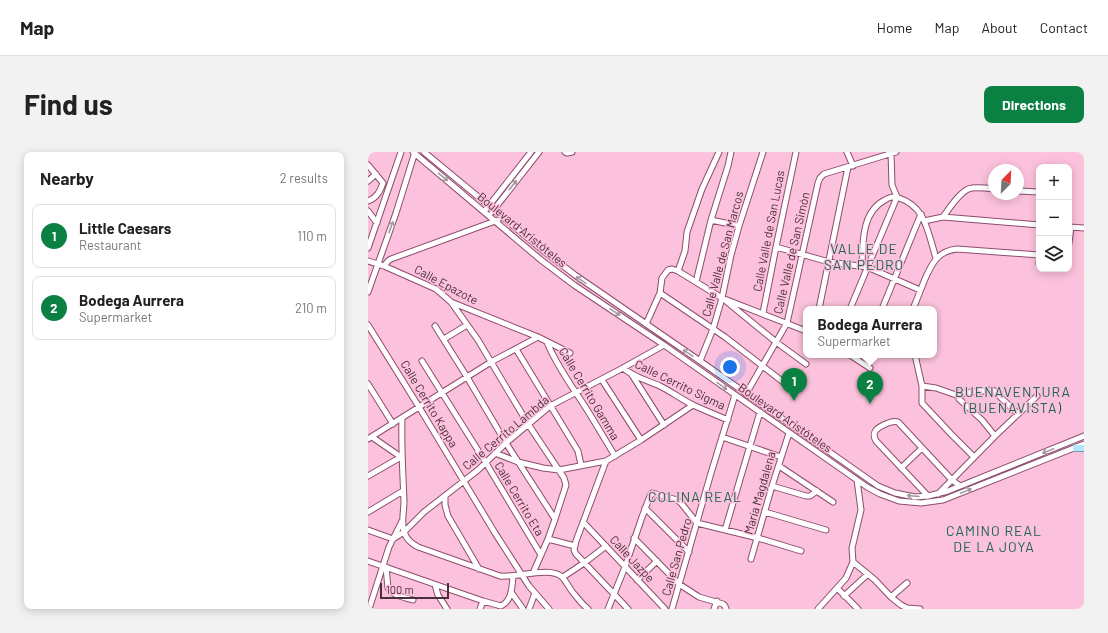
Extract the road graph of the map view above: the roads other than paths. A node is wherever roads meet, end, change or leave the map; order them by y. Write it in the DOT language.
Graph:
graph roads {
  1 [pos="401,152"];
  2 [pos="424,152"];
  3 [pos="531,152"];
  4 [pos="539,152"];
  5 [pos="565,152"];
  6 [pos="572,152"];
  7 [pos="719,152"];
  8 [pos="731,152"];
  9 [pos="763,152"];
  10 [pos="796,152"];
  11 [pos="847,152"];
  12 [pos="893,152"];
  13 [pos="414,153"];
  14 [pos="368,164"];
  15 [pos="851,166"];
  16 [pos="376,174"];
  17 [pos="368,181"];
  18 [pos="382,181"];
  19 [pos="388,187"];
  20 [pos="988,188"];
  21 [pos="1024,191"];
  22 [pos="1036,192"];
  23 [pos="897,197"];
  24 [pos="368,201"];
  25 [pos="489,206"];
  26 [pos="493,210"];
  27 [pos="368,211"];
  28 [pos="484,212"];
  29 [pos="921,214"];
  30 [pos="489,216"];
  31 [pos="943,217"];
  32 [pos="503,218"];
  33 [pos="711,220"];
  34 [pos="496,221"];
  35 [pos="924,221"];
  36 [pos="377,223"];
  37 [pos="1036,225"];
  38 [pos="739,226"];
  39 [pos="1072,227"];
  40 [pos="1084,228"];
  41 [pos="776,247"];
  42 [pos="368,248"];
  43 [pos="803,254"];
  44 [pos="1036,255"];
  45 [pos="936,258"];
  46 [pos="368,260"];
  47 [pos="829,262"];
  48 [pos="377,264"];
  49 [pos="384,266"];
  50 [pos="864,267"];
  51 [pos="678,271"];
  52 [pos="894,278"];
  53 [pos="696,282"];
  54 [pos="920,290"];
  55 [pos="368,292"];
  56 [pos="660,293"];
  57 [pos="722,298"];
  58 [pos="451,302"];
  59 [pos="821,306"];
  60 [pos="851,306"];
  61 [pos="883,306"];
  62 [pos="914,306"];
  63 [pos="763,313"];
  64 [pos="787,323"];
  65 [pos="646,324"];
  66 [pos="368,325"];
  67 [pos="467,325"];
  68 [pos="435,326"];
  69 [pos="713,329"];
  70 [pos="803,330"];
  71 [pos="538,337"];
  72 [pos="444,339"];
  73 [pos="547,342"];
  74 [pos="776,342"];
  75 [pos="664,345"];
  76 [pos="516,349"];
  77 [pos="570,353"];
  78 [pos="854,358"];
  79 [pos="861,358"];
  80 [pos="915,358"];
  81 [pos="422,361"];
  82 [pos="700,361"];
  83 [pos="491,362"];
  84 [pos="859,362"];
  85 [pos="806,364"];
  86 [pos="762,366"];
  87 [pos="623,368"];
  88 [pos="696,368"];
  89 [pos="870,368"];
  90 [pos="632,375"];
  91 [pos="467,377"];
  92 [pos="602,380"];
  93 [pos="368,384"];
  94 [pos="787,385"];
  95 [pos="922,386"];
  96 [pos="442,392"];
  97 [pos="576,393"];
  98 [pos="746,394"];
  99 [pos="735,395"];
  100 [pos="958,396"];
  101 [pos="1037,396"];
  102 [pos="693,405"];
  103 [pos="550,406"];
  104 [pos="420,407"];
  105 [pos="760,412"];
  106 [pos="1018,414"];
  107 [pos="402,418"];
  108 [pos="728,420"];
  109 [pos="393,424"];
  110 [pos="528,424"];
  111 [pos="664,425"];
  112 [pos="791,434"];
  113 [pos="995,436"];
  114 [pos="1084,436"];
  115 [pos="722,437"];
  116 [pos="370,438"];
  117 [pos="641,440"];
  118 [pos="506,443"];
  119 [pos="1084,444"];
  120 [pos="750,446"];
  121 [pos="824,448"];
  122 [pos="922,448"];
  123 [pos="1076,448"];
  124 [pos="1084,448"];
  125 [pos="495,453"];
  126 [pos="817,453"];
  127 [pos="615,456"];
  128 [pos="401,457"];
  129 [pos="781,457"];
  130 [pos="974,457"];
  131 [pos="606,461"];
  132 [pos="518,462"];
  133 [pos="486,463"];
  134 [pos="581,465"];
  135 [pos="779,466"];
  136 [pos="901,468"];
  137 [pos="559,470"];
  138 [pos="368,476"];
  139 [pos="857,480"];
  140 [pos="952,480"];
  141 [pos="464,481"];
  142 [pos="772,486"];
  143 [pos="960,486"];
  144 [pos="403,491"];
  145 [pos="817,491"];
  146 [pos="937,494"];
  147 [pos="445,496"];
  148 [pos="928,496"];
  149 [pos="833,502"];
  150 [pos="645,508"];
  151 [pos="368,512"];
  152 [pos="765,512"];
  153 [pos="555,519"];
  154 [pos="402,521"];
  155 [pos="583,522"];
  156 [pos="697,523"];
  157 [pos="368,530"];
  158 [pos="725,530"];
  159 [pos="826,530"];
  160 [pos="404,532"];
  161 [pos="634,538"];
  162 [pos="758,538"];
  163 [pos="393,539"];
  164 [pos="548,539"];
  165 [pos="574,546"];
  166 [pos="606,546"];
  167 [pos="801,551"];
  168 [pos="689,552"];
  169 [pos="541,555"];
  170 [pos="751,559"];
  171 [pos="368,561"];
  172 [pos="657,561"];
  173 [pos="853,562"];
  174 [pos="584,563"];
  175 [pos="384,567"];
  176 [pos="625,567"];
  177 [pos="479,569"];
  178 [pos="533,573"];
  179 [pos="868,574"];
  180 [pos="522,575"];
  181 [pos="513,576"];
  182 [pos="563,577"];
  183 [pos="637,580"];
  184 [pos="906,583"];
  185 [pos="679,584"];
  186 [pos="435,585"];
  187 [pos="837,588"];
  188 [pos="511,592"];
  189 [pos="535,593"];
  190 [pos="370,594"];
  191 [pos="614,594"];
  192 [pos="844,596"];
  193 [pos="891,597"];
  194 [pos="413,600"];
  195 [pos="483,601"];
  196 [pos="717,602"];
  197 [pos="521,608"];
  198 [pos="369,609"];
  199 [pos="447,609"];
  200 [pos="480,609"];
  201 [pos="529,609"];
  202 [pos="549,609"];
  203 [pos="588,609"];
  204 [pos="608,609"];
  205 [pos="628,609"];
  206 [pos="665,609"];
  207 [pos="672,609"];
  208 [pos="714,609"];
  209 [pos="726,609"];
  210 [pos="818,609"];
  211 [pos="858,609"];
  212 [pos="920,609"];
  1 -- 19 [label="street"];
  2 -- 25 [label="street, Boulevard Aristóteles"];
  3 -- 25 [label="street"];
  26 -- 4 [label="street, one-way"];
  5 -- 6 [label="street"];
  7 -- 51 [label="street"];
  8 -- 33 [label="street"];
  9 -- 38 [label="street, Calle Valle de San Marcos"];
  10 -- 41 [label="street, Calle Valle de San Lucas"];
  11 -- 15 [label="street"];
  12 -- 15 [label="street"];
  12 -- 23 [label="street"];
  13 -- 28 [label="street, Boulevard Aristóteles, one-way"];
  48 -- 13 [label="street, one-way"];
  14 -- 16 [label="street"];
  15 -- 43 [label="street, Calle Valle de San Simón"];
  15 -- 47 [label="street"];
  16 -- 17 [label="street"];
  16 -- 18 [label="street"];
  18 -- 19 [label="street"];
  18 -- 24 [label="street"];
  19 -- 36 [label="street"];
  20 -- 31 [label="street"];
  21 -- 22 [label="street"];
  23 -- 29 [label="street"];
  23 -- 50 [label="street"];
  23 -- 50 [label="street"];
  25 -- 26 [label="street, Boulevard Aristóteles"];
  25 -- 28 [label="street"];
  26 -- 30 [label="street"];
  26 -- 32 [label="street, Boulevard Aristóteles"];
  27 -- 36 [label="street"];
  28 -- 30 [label="street, Boulevard Aristóteles"];
  29 -- 35 [label="street"];
  29 -- 52 [label="street"];
  30 -- 34 [label="street, Boulevard Aristóteles"];
  31 -- 35 [label="street"];
  31 -- 37 [label="street"];
  32 -- 34 [label="street"];
  65 -- 32 [label="street, Boulevard Aristóteles, one-way"];
  33 -- 38 [label="street"];
  33 -- 53 [label="street"];
  34 -- 49 [label="street"];
  34 -- 75 [label="street, Boulevard Aristóteles, one-way"];
  35 -- 45 [label="street"];
  36 -- 42 [label="street"];
  38 -- 57 [label="street, Calle Valle de San Marcos"];
  39 -- 40 [label="street"];
  41 -- 43 [label="street"];
  41 -- 63 [label="street, Calle Valle de San Lucas"];
  43 -- 47 [label="street"];
  43 -- 64 [label="street, Calle Valle de San Simón"];
  44 -- 45 [label="street"];
  45 -- 54 [label="street"];
  46 -- 48 [label="street, Calle Epazote"];
  47 -- 50 [label="street"];
  47 -- 59 [label="street"];
  48 -- 49 [label="street, Calle Epazote"];
  48 -- 55 [label="street"];
  49 -- 58 [label="street, Calle Epazote"];
  50 -- 52 [label="street"];
  50 -- 60 [label="street"];
  51 -- 53 [label="street"];
  51 -- 56 [label="street"];
  52 -- 54 [label="street"];
  52 -- 61 [label="street"];
  53 -- 57 [label="street"];
  54 -- 62 [label="street"];
  56 -- 65 [label="street"];
  56 -- 69 [label="street"];
  57 -- 63 [label="street"];
  57 -- 69 [label="street, Calle Valle de San Marcos"];
  57 -- 74 [label="street"];
  58 -- 67 [label="street"];
  58 -- 71 [label="street, Calle Epazote"];
  63 -- 64 [label="street"];
  64 -- 70 [label="street"];
  64 -- 74 [label="street, Calle Valle de San Simón"];
  82 -- 65 [label="street, Boulevard Aristóteles, one-way"];
  66 -- 104 [label="street, Calle Cerrito Kappa"];
  67 -- 72 [label="street"];
  67 -- 83 [label="street"];
  68 -- 72 [label="street"];
  69 -- 82 [label="street, Calle Valle de San Marcos"];
  69 -- 86 [label="street"];
  71 -- 73 [label="street, Calle Epazote"];
  71 -- 76 [label="street"];
  72 -- 91 [label="street"];
  73 -- 77 [label="street, Calle Epazote"];
  73 -- 97 [label="street, Calle Cerrito Gamma"];
  74 -- 85 [label="street"];
  74 -- 86 [label="street, Calle Valle de San Simón"];
  75 -- 87 [label="street, Calle Cerrito Lambda"];
  75 -- 88 [label="street, Boulevard Aristóteles"];
  76 -- 83 [label="street"];
  76 -- 103 [label="street"];
  78 -- 84 [label="street"];
  79 -- 84 [label="street"];
  80 -- 95 [label="street"];
  81 -- 96 [label="street, Calle Cerrito Eta"];
  82 -- 88 [label="street, Calle Valle de San Marcos"];
  82 -- 98 [label="street, Boulevard Aristóteles"];
  83 -- 91 [label="street"];
  83 -- 110 [label="street"];
  84 -- 89 [label="street"];
  86 -- 94 [label="street"];
  86 -- 98 [label="street, Calle Valle de San Simón"];
  87 -- 90 [label="street, Calle Cerrito Sigma"];
  87 -- 92 [label="street, Calle Cerrito Lambda"];
  88 -- 99 [label="street, Boulevard Aristóteles, one-way"];
  90 -- 102 [label="street, Calle Cerrito Sigma"];
  90 -- 111 [label="street"];
  91 -- 96 [label="street"];
  91 -- 118 [label="street"];
  92 -- 97 [label="street, Calle Cerrito Lambda"];
  92 -- 117 [label="street"];
  93 -- 109 [label="street"];
  95 -- 100 [label="street"];
  95 -- 130 [label="street"];
  96 -- 104 [label="street"];
  96 -- 133 [label="street, Calle Cerrito Eta"];
  97 -- 103 [label="street, Calle Cerrito Lambda"];
  97 -- 127 [label="street, Calle Cerrito Gamma"];
  98 -- 121 [label="street, Boulevard Aristóteles"];
  99 -- 105 [label="street, Boulevard Aristóteles"];
  99 -- 108 [label="street, Calle San Pedro"];
  100 -- 106 [label="street"];
  100 -- 113 [label="street"];
  101 -- 106 [label="street"];
  102 -- 108 [label="street, Calle Cerrito Sigma"];
  102 -- 111 [label="street"];
  103 -- 110 [label="street, Calle Cerrito Lambda"];
  103 -- 134 [label="street"];
  104 -- 107 [label="street"];
  104 -- 141 [label="street, Calle Cerrito Kappa"];
  105 -- 112 [label="street, Boulevard Aristóteles"];
  105 -- 120 [label="street"];
  106 -- 113 [label="street"];
  107 -- 109 [label="street"];
  107 -- 128 [label="street"];
  108 -- 115 [label="street, Calle San Pedro"];
  109 -- 116 [label="street"];
  110 -- 118 [label="street, Calle Cerrito Lambda"];
  110 -- 137 [label="street"];
  111 -- 117 [label="street"];
  112 -- 126 [label="street, Boulevard Aristóteles"];
  112 -- 129 [label="street, María Magdalena"];
  113 -- 130 [label="street"];
  114 -- 143 [label="street, Boulevard Aristóteles, one-way"];
  115 -- 120 [label="street"];
  115 -- 156 [label="street, Calle San Pedro"];
  116 -- 128 [label="street"];
  117 -- 127 [label="street"];
  118 -- 125 [label="street, Calle Cerrito Lambda"];
  118 -- 132 [label="street"];
  119 -- 123 [label="street, Boulevard Aristóteles"];
  120 -- 129 [label="street"];
  120 -- 158 [label="street"];
  121 -- 126 [label="street"];
  148 -- 121 [label="street, Boulevard Aristóteles, one-way"];
  122 -- 136 [label="street"];
  122 -- 136 [label="street"];
  122 -- 140 [label="street"];
  123 -- 124 [label="main road"];
  139 -- 123 [label="street, Boulevard Aristóteles, one-way"];
  125 -- 132 [label="street"];
  125 -- 133 [label="street, Calle Cerrito Lambda"];
  126 -- 139 [label="street, Boulevard Aristóteles"];
  127 -- 131 [label="street"];
  128 -- 138 [label="street"];
  128 -- 144 [label="street"];
  129 -- 135 [label="street, María Magdalena"];
  130 -- 140 [label="street"];
  131 -- 134 [label="street"];
  131 -- 155 [label="street"];
  132 -- 137 [label="street"];
  132 -- 153 [label="street"];
  133 -- 141 [label="street, Calle Cerrito Lambda"];
  133 -- 169 [label="street, Calle Cerrito Eta"];
  134 -- 137 [label="street"];
  135 -- 142 [label="street, María Magdalena"];
  135 -- 145 [label="street"];
  136 -- 148 [label="street"];
  137 -- 153 [label="street"];
  139 -- 173 [label="street"];
  140 -- 143 [label="street"];
  140 -- 146 [label="street"];
  141 -- 147 [label="street, Calle Cerrito Lambda"];
  141 -- 180 [label="street, Calle Cerrito Kappa"];
  142 -- 145 [label="street"];
  142 -- 152 [label="street, María Magdalena"];
  143 -- 146 [label="street, Boulevard Aristóteles"];
  144 -- 151 [label="street"];
  144 -- 154 [label="street"];
  145 -- 149 [label="street"];
  146 -- 148 [label="street, Boulevard Aristóteles"];
  147 -- 160 [label="street, Calle Cerrito Lambda"];
  147 -- 177 [label="street"];
  150 -- 156 [label="street"];
  150 -- 161 [label="street"];
  150 -- 168 [label="street"];
  152 -- 159 [label="street"];
  152 -- 162 [label="street, María Magdalena"];
  153 -- 164 [label="street"];
  154 -- 160 [label="street"];
  154 -- 163 [label="street"];
  155 -- 165 [label="street"];
  155 -- 166 [label="street, Calle Jazpe"];
  156 -- 158 [label="street"];
  156 -- 168 [label="street, Calle San Pedro"];
  157 -- 163 [label="street"];
  158 -- 162 [label="street"];
  160 -- 163 [label="street, Calle Cerrito Lambda"];
  160 -- 177 [label="street"];
  161 -- 172 [label="street"];
  161 -- 176 [label="street"];
  162 -- 167 [label="street"];
  162 -- 170 [label="street, María Magdalena"];
  163 -- 175 [label="street"];
  164 -- 165 [label="street"];
  164 -- 169 [label="street"];
  165 -- 174 [label="street"];
  166 -- 174 [label="street"];
  166 -- 176 [label="street, Calle Jazpe"];
  168 -- 185 [label="street, Calle San Pedro"];
  169 -- 178 [label="street"];
  171 -- 175 [label="street"];
  172 -- 183 [label="street"];
  172 -- 185 [label="street"];
  173 -- 179 [label="street"];
  173 -- 187 [label="street"];
  174 -- 182 [label="street"];
  174 -- 191 [label="street"];
  175 -- 186 [label="street"];
  175 -- 190 [label="street"];
  175 -- 194 [label="street"];
  176 -- 183 [label="street, Calle Jazpe"];
  176 -- 191 [label="street"];
  177 -- 181 [label="street"];
  178 -- 180 [label="street"];
  178 -- 182 [label="street"];
  179 -- 192 [label="street"];
  179 -- 193 [label="street"];
  180 -- 181 [label="street"];
  180 -- 189 [label="street, Calle Cerrito Kappa"];
  181 -- 188 [label="street"];
  182 -- 203 [label="street"];
  183 -- 206 [label="street, Calle Jazpe"];
  184 -- 193 [label="street"];
  185 -- 196 [label="street"];
  185 -- 207 [label="street, Calle San Pedro"];
  186 -- 195 [label="street"];
  186 -- 199 [label="street"];
  187 -- 192 [label="street"];
  187 -- 210 [label="street"];
  188 -- 195 [label="street"];
  188 -- 197 [label="street"];
  189 -- 201 [label="street"];
  189 -- 202 [label="street, Calle Cerrito Kappa"];
  190 -- 198 [label="street"];
  191 -- 204 [label="street"];
  191 -- 205 [label="street"];
  192 -- 211 [label="street"];
  193 -- 212 [label="street"];
  195 -- 200 [label="street"];
  196 -- 208 [label="street"];
  196 -- 209 [label="street"];
}
